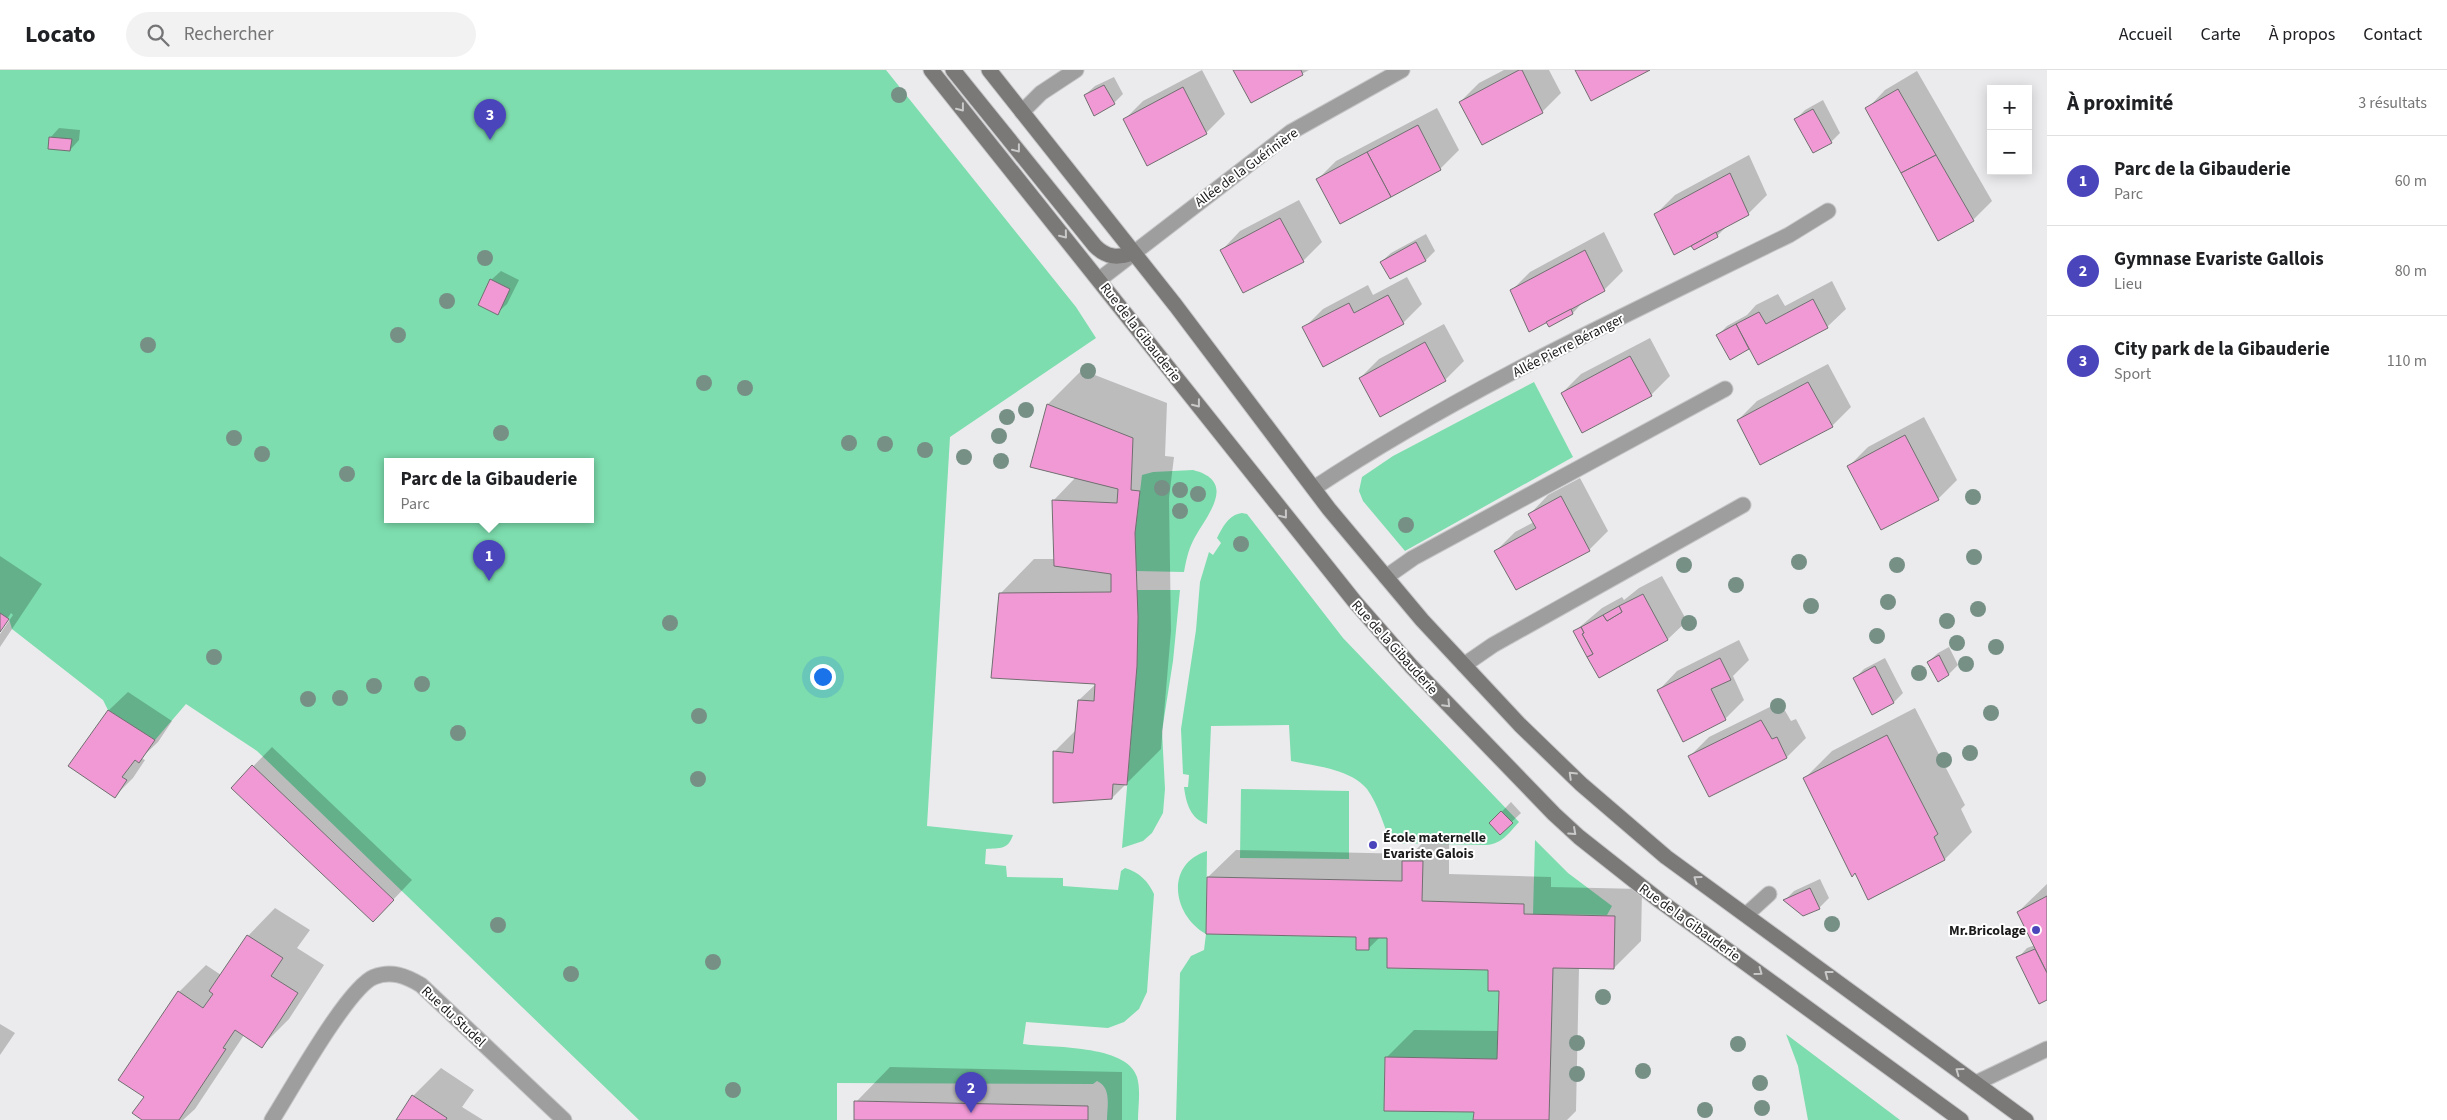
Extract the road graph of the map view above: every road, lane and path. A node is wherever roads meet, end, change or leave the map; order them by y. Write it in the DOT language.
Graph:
graph roads {
  1 [pos="931,70"];
  2 [pos="953,70"];
  3 [pos="989,70"];
  4 [pos="1076,70"];
  5 [pos="1402,70"];
  6 [pos="1022,112"];
  7 [pos="1828,211"];
  8 [pos="1134,252"];
  9 [pos="1100,279"];
  10 [pos="1725,389"];
  11 [pos="1314,488"];
  12 [pos="1743,505"];
  13 [pos="1386,577"];
  14 [pos="1464,665"];
  15 [pos="1769,894"];
  16 [pos="1747,914"];
  17 [pos="2047,1049"];
  18 [pos="1976,1083"];
  19 [pos="272,1120"];
  20 [pos="564,1120"];
  21 [pos="1961,1120"];
  22 [pos="2026,1120"];
  1 -- 9 [label="street, Rue de la Gibauderie, one-way"];
  2 -- 8 [label="street, one-way"];
  3 -- 6 [label="street"];
  4 -- 6 [label="street"];
  5 -- 8 [label="street, Allée de la Guérinière"];
  6 -- 8 [label="street"];
  7 -- 11 [label="street, Allée Pierre Béranger"];
  8 -- 9 [label="street, Allée de la Guérinière"];
  8 -- 11 [label="street"];
  9 -- 21 [label="street, Rue de la Gibauderie, one-way"];
  10 -- 13 [label="street"];
  11 -- 13 [label="street"];
  12 -- 14 [label="street"];
  13 -- 14 [label="street"];
  16 -- 14 [label="street, one-way"];
  15 -- 16 [label="street"];
  18 -- 16 [label="street, one-way"];
  17 -- 18 [label="street"];
  18 -- 22 [label="street"];
  19 -- 20 [label="street, Rue du Studel"];
}
